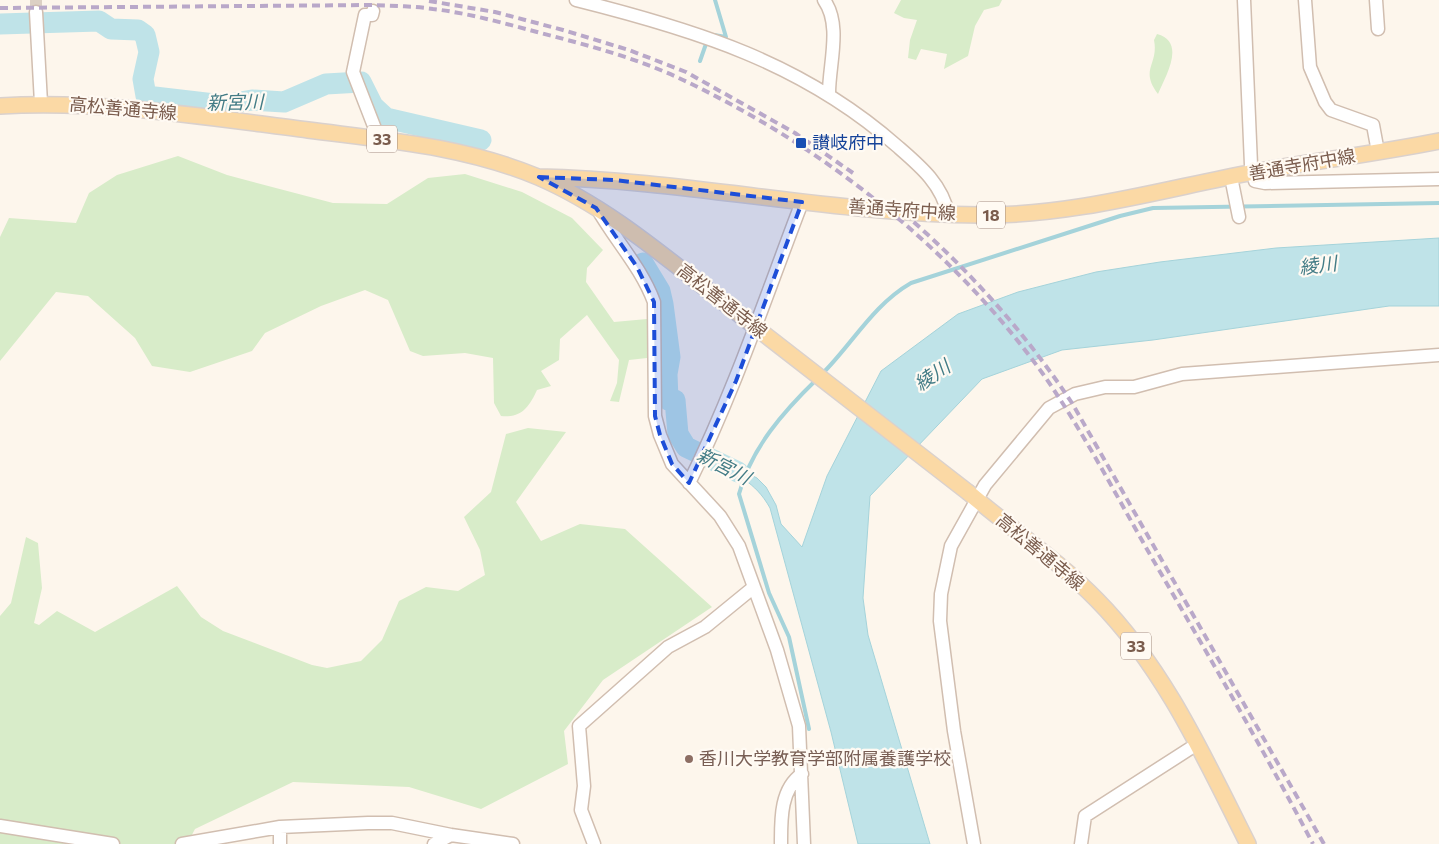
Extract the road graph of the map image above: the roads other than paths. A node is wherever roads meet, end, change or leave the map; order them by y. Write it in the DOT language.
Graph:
graph roads {
  1 [pos="576,0"];
  2 [pos="824,0"];
  3 [pos="1244,0"];
  4 [pos="1305,0"];
  5 [pos="1376,0"];
  6 [pos="373,11"];
  7 [pos="37,20"];
  8 [pos="1378,29"];
  9 [pos="829,93"];
  10 [pos="41,104"];
  11 [pos="0,106"];
  12 [pos="379,139"];
  13 [pos="1439,141"];
  14 [pos="1378,152"];
  15 [pos="1252,173"];
  16 [pos="539,177"];
  17 [pos="1231,177"];
  18 [pos="604,179"];
  19 [pos="1439,179"];
  20 [pos="802,202"];
  21 [pos="596,208"];
  22 [pos="1237,208"];
  23 [pos="948,214"];
  24 [pos="1439,355"];
  25 [pos="689,483"];
  26 [pos="973,497"];
  27 [pos="754,587"];
  28 [pos="1197,744"];
  29 [pos="802,774"];
  30 [pos="0,826"];
  31 [pos="280,827"];
  32 [pos="451,835"];
  33 [pos="113,844"];
  34 [pos="182,844"];
  35 [pos="280,844"];
  36 [pos="434,844"];
  37 [pos="513,844"];
  38 [pos="594,844"];
  39 [pos="781,844"];
  40 [pos="804,844"];
  41 [pos="974,844"];
  42 [pos="1081,844"];
  43 [pos="1248,844"];
  1 -- 9 [label="street"];
  2 -- 9 [label="street"];
  3 -- 15 [label="street"];
  4 -- 14 [label="street"];
  5 -- 8 [label="street"];
  6 -- 12 [label="street"];
  7 -- 10 [label="street"];
  9 -- 23 [label="street"];
  10 -- 11 [label="main road, 高松善通寺線 / 33"];
  10 -- 12 [label="main road, 高松善通寺線 / 33"];
  12 -- 16 [label="main road, 高松善通寺線 / 33"];
  13 -- 14 [label="main road, 善通寺府中線 / 18"];
  14 -- 15 [label="main road, 善通寺府中線 / 18"];
  15 -- 17 [label="main road, 善通寺府中線 / 18"];
  15 -- 19 [label="street"];
  16 -- 18 [label="main road, 善通寺府中線 / 18"];
  16 -- 21 [label="main road, 高松善通寺線 / 33"];
  17 -- 22 [label="street"];
  17 -- 23 [label="main road, 善通寺府中線 / 18"];
  18 -- 20 [label="main road, 善通寺府中線 / 18"];
  18 -- 21 [label="main road"];
  20 -- 23 [label="main road, 善通寺府中線 / 18"];
  20 -- 25 [label="street"];
  21 -- 25 [label="street"];
  21 -- 26 [label="main road, 高松善通寺線 / 33, bridge"];
  24 -- 26 [label="street"];
  25 -- 27 [label="street"];
  26 -- 28 [label="main road, 高松善通寺線 / 33"];
  26 -- 41 [label="street"];
  27 -- 29 [label="street"];
  27 -- 38 [label="street"];
  28 -- 42 [label="street"];
  28 -- 43 [label="main road, 高松善通寺線 / 33"];
  29 -- 39 [label="street"];
  29 -- 40 [label="street"];
  30 -- 33 [label="street"];
  31 -- 32 [label="street"];
  31 -- 34 [label="street"];
  31 -- 35 [label="street"];
  32 -- 36 [label="street"];
  32 -- 37 [label="street"];
}
